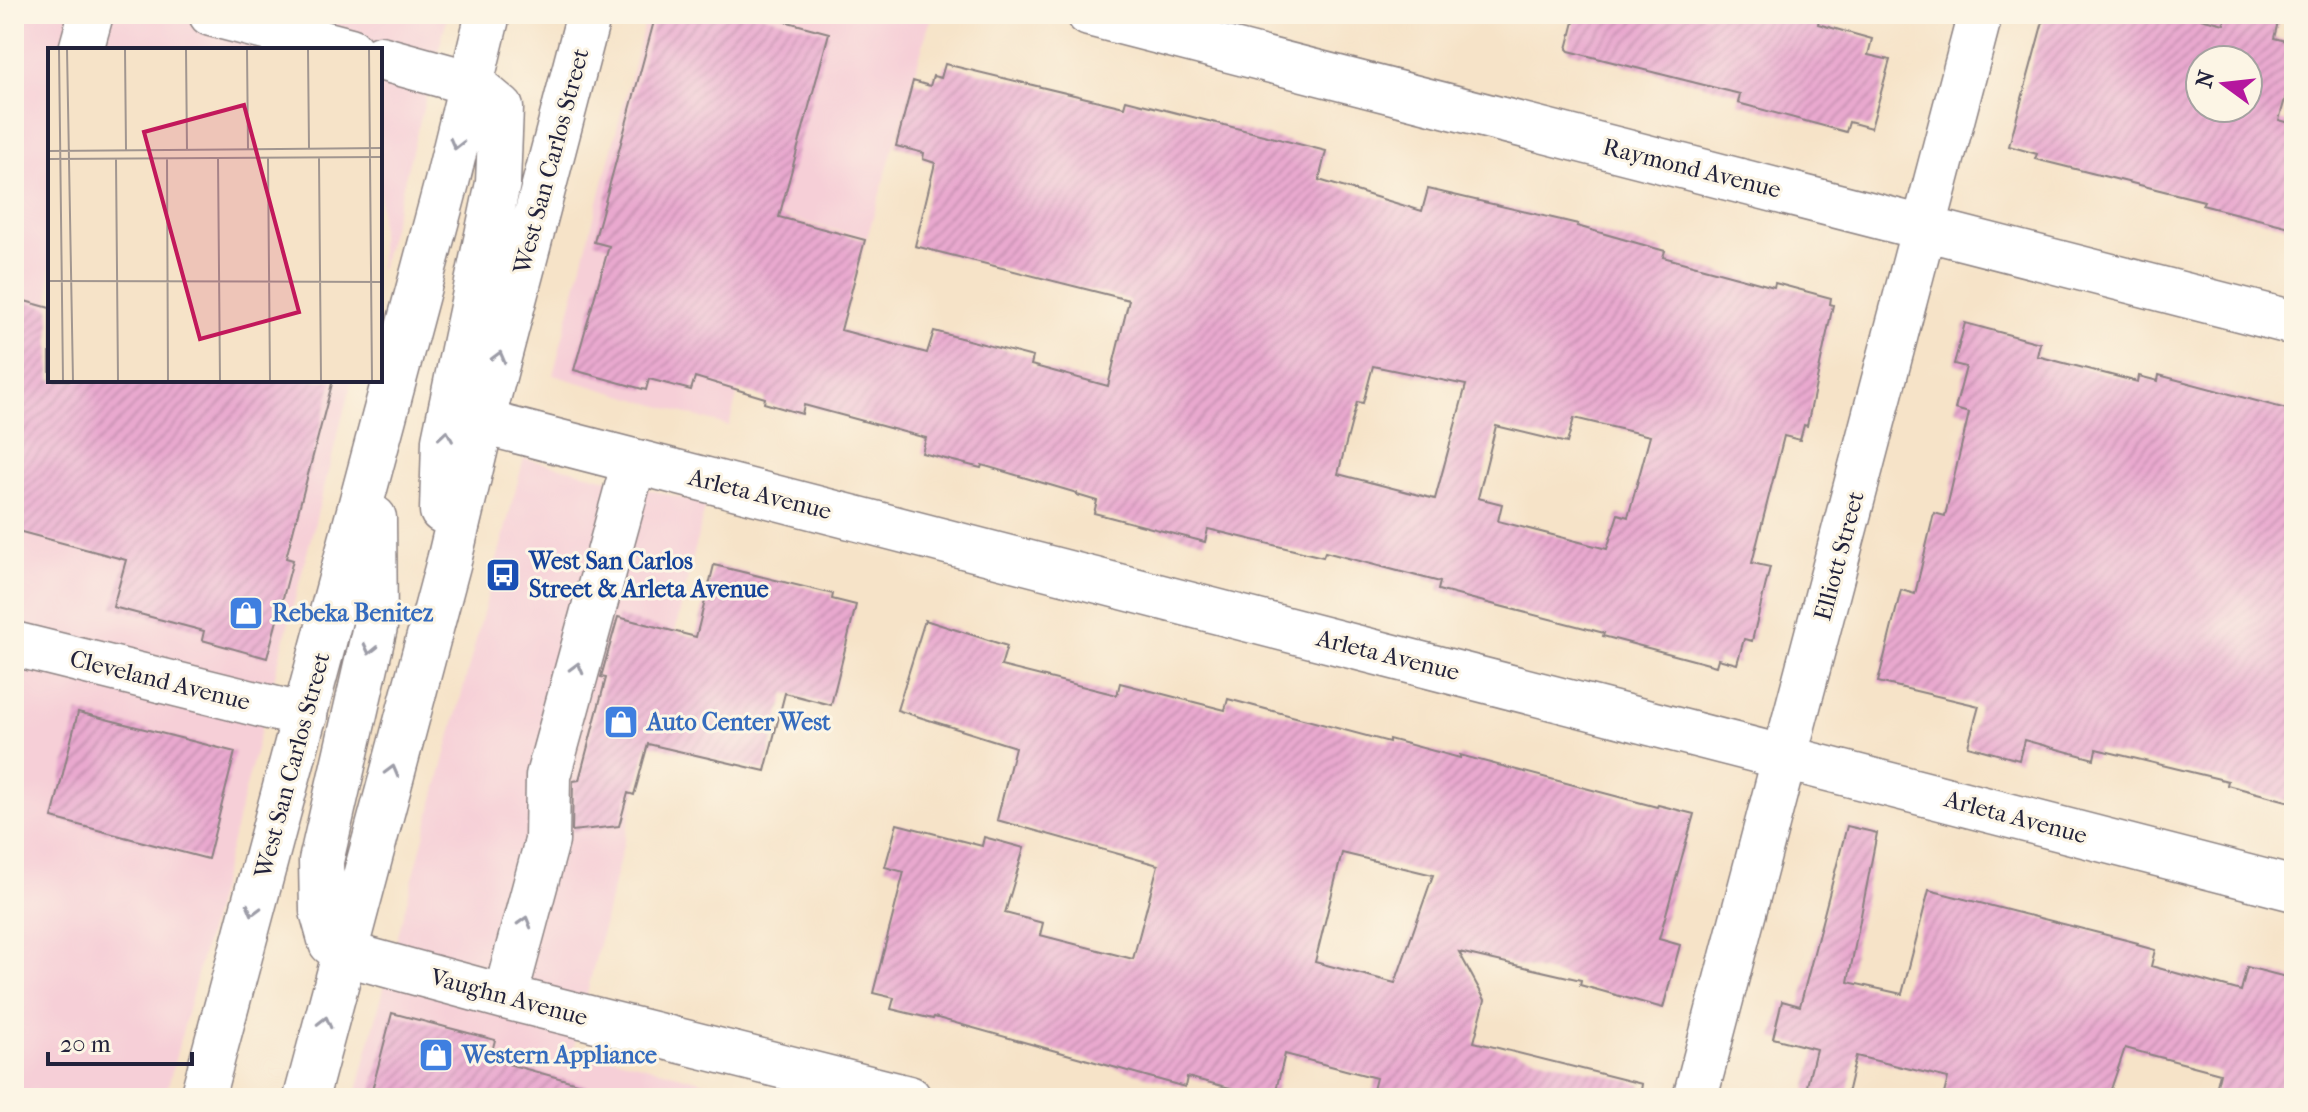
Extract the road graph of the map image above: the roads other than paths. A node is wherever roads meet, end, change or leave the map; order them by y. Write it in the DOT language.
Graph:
graph roads {
  1 [pos="91,14"];
  2 [pos="211,14"];
  3 [pos="488,14"];
  4 [pos="589,14"];
  5 [pos="1089,14"];
  6 [pos="1980,14"];
  7 [pos="82,48"];
  8 [pos="342,48"];
  9 [pos="382,59"];
  10 [pos="471,83"];
  11 [pos="1925,228"];
  12 [pos="2294,323"];
  13 [pos="482,422"];
  14 [pos="373,459"];
  15 [pos="634,462"];
  16 [pos="439,598"];
  17 [pos="14,644"];
  18 [pos="305,716"];
  19 [pos="1786,757"];
  20 [pos="2294,889"];
  21 [pos="343,953"];
  22 [pos="505,997"];
  23 [pos="782,1083"];
  24 [pos="904,1097"];
  25 [pos="202,1098"];
  26 [pos="306,1098"];
  27 [pos="1695,1098"];
  1 -- 7 [label="street"];
  2 -- 8 [label="street"];
  3 -- 10 [label="street, West San Carlos Street"];
  13 -- 4 [label="street, West San Carlos Street, one-way"];
  5 -- 11 [label="street, Raymond Avenue"];
  6 -- 11 [label="street, Elliott Street"];
  9 -- 10 [label="street"];
  10 -- 14 [label="street, West San Carlos Street, one-way"];
  16 -- 10 [label="street, one-way"];
  11 -- 12 [label="street, Raymond Avenue"];
  11 -- 19 [label="street, Elliott Street"];
  13 -- 15 [label="street, Arleta Avenue"];
  13 -- 16 [label="street, West San Carlos Street"];
  14 -- 18 [label="street, West San Carlos Street"];
  14 -- 21 [label="street, one-way"];
  15 -- 19 [label="street, Arleta Avenue"];
  22 -- 15 [label="street, one-way"];
  21 -- 16 [label="street, West San Carlos Street, one-way"];
  17 -- 18 [label="street, Cleveland Avenue"];
  18 -- 25 [label="street, West San Carlos Street, one-way"];
  19 -- 20 [label="street, Arleta Avenue"];
  19 -- 27 [label="street, Elliott Street"];
  21 -- 22 [label="street, Vaughn Avenue"];
  26 -- 21 [label="street, West San Carlos Street, one-way"];
  22 -- 23 [label="street, Vaughn Avenue"];
  23 -- 24 [label="street, Vaughn Avenue"];
}
